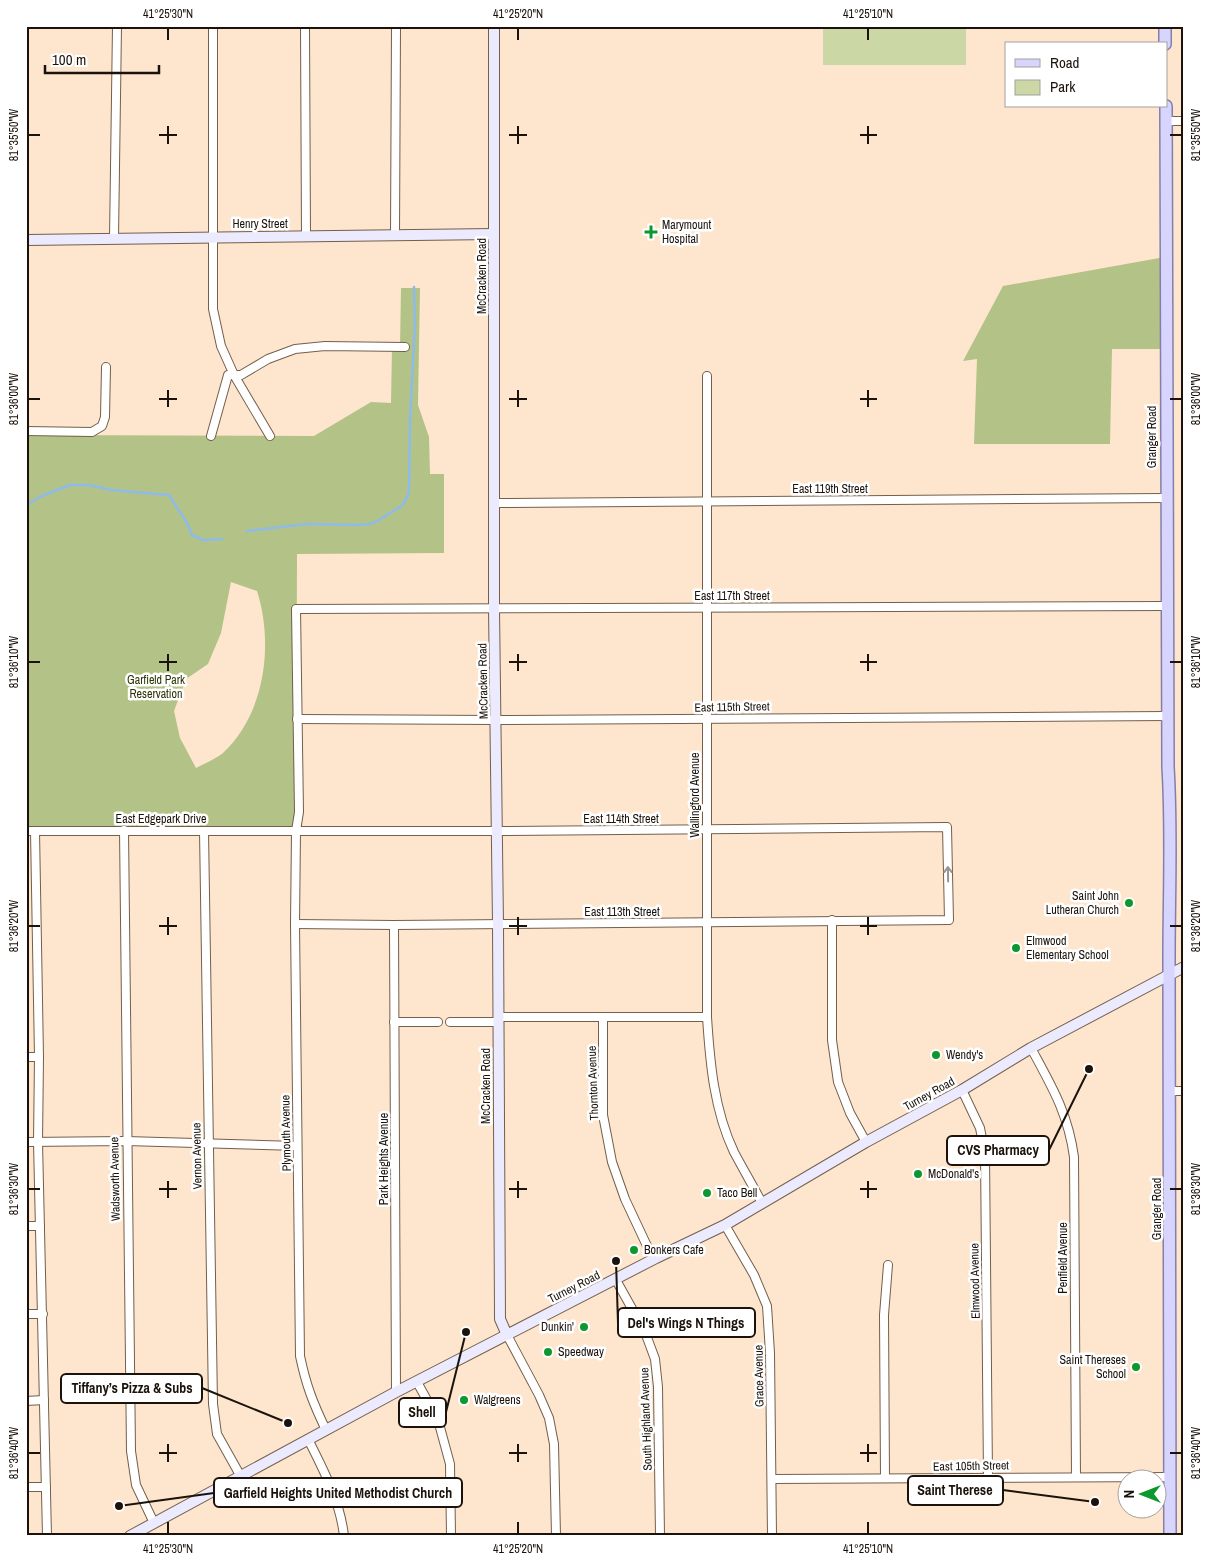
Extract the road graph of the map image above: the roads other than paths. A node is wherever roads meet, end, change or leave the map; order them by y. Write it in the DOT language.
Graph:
graph roads {
  1 [pos="117,26"];
  2 [pos="213,26"];
  3 [pos="305,26"];
  4 [pos="396,26"];
  5 [pos="494,26"];
  6 [pos="1165,26"];
  7 [pos="1165,42"];
  8 [pos="1166,108"];
  9 [pos="1166,121"];
  10 [pos="1184,121"];
  11 [pos="494,234"];
  12 [pos="395,235"];
  13 [pos="213,237"];
  14 [pos="306,237"];
  15 [pos="114,238"];
  16 [pos="26,240"];
  17 [pos="405,347"];
  18 [pos="106,367"];
  19 [pos="234,375"];
  20 [pos="707,376"];
  21 [pos="26,431"];
  22 [pos="211,436"];
  23 [pos="270,436"];
  24 [pos="1166,498"];
  25 [pos="708,501"];
  26 [pos="494,503"];
  27 [pos="1168,606"];
  28 [pos="708,607"];
  29 [pos="296,609"];
  30 [pos="494,609"];
  31 [pos="1168,716"];
  32 [pos="706,718"];
  33 [pos="297,719"];
  34 [pos="496,720"];
  35 [pos="707,829"];
  36 [pos="124,830"];
  37 [pos="296,830"];
  38 [pos="26,831"];
  39 [pos="35,831"];
  40 [pos="204,831"];
  41 [pos="497,831"];
  42 [pos="832,920"];
  43 [pos="949,920"];
  44 [pos="707,922"];
  45 [pos="295,924"];
  46 [pos="498,924"];
  47 [pos="394,925"];
  48 [pos="1184,967"];
  49 [pos="1169,975"];
  50 [pos="603,1017"];
  51 [pos="707,1017"];
  52 [pos="498,1019"];
  53 [pos="394,1022"];
  54 [pos="438,1022"];
  55 [pos="450,1022"];
  56 [pos="1031,1048"];
  57 [pos="26,1057"];
  58 [pos="39,1057"];
  59 [pos="962,1090"];
  60 [pos="1184,1091"];
  61 [pos="1170,1092"];
  62 [pos="126,1140"];
  63 [pos="26,1142"];
  64 [pos="38,1142"];
  65 [pos="866,1142"];
  66 [pos="208,1144"];
  67 [pos="297,1146"];
  68 [pos="762,1203"];
  69 [pos="725,1225"];
  70 [pos="26,1226"];
  71 [pos="40,1226"];
  72 [pos="656,1258"];
  73 [pos="888,1266"];
  74 [pos="616,1280"];
  75 [pos="26,1314"];
  76 [pos="43,1314"];
  77 [pos="507,1335"];
  78 [pos="417,1382"];
  79 [pos="396,1392"];
  80 [pos="44,1400"];
  81 [pos="26,1401"];
  82 [pos="326,1430"];
  83 [pos="308,1439"];
  84 [pos="240,1475"];
  85 [pos="988,1477"];
  86 [pos="1076,1477"];
  87 [pos="1170,1477"];
  88 [pos="772,1478"];
  89 [pos="885,1478"];
  90 [pos="26,1487"];
  91 [pos="46,1487"];
  92 [pos="154,1522"];
  93 [pos="46,1536"];
  94 [pos="130,1536"];
  95 [pos="344,1536"];
  96 [pos="451,1536"];
  97 [pos="556,1536"];
  98 [pos="660,1536"];
  99 [pos="772,1536"];
  100 [pos="1170,1536"];
  1 -- 15 [label="street"];
  2 -- 13 [label="street"];
  3 -- 14 [label="street"];
  4 -- 12 [label="street"];
  5 -- 11 [label="street, McCracken Road"];
  6 -- 7 [label="main road"];
  8 -- 9 [label="main road, Granger Road"];
  9 -- 10 [label="street"];
  9 -- 24 [label="main road, Granger Road"];
  11 -- 12 [label="street, Henry Street"];
  11 -- 26 [label="street, McCracken Road"];
  12 -- 14 [label="street, Henry Street"];
  13 -- 14 [label="street, Henry Street"];
  13 -- 15 [label="street, Henry Street"];
  13 -- 19 [label="street"];
  15 -- 16 [label="street, Henry Street"];
  17 -- 19 [label="street"];
  18 -- 21 [label="street"];
  19 -- 22 [label="street"];
  19 -- 23 [label="street"];
  20 -- 25 [label="street, Wallingford Avenue"];
  24 -- 25 [label="street, East 119th Street"];
  24 -- 27 [label="main road, Granger Road"];
  25 -- 26 [label="street, East 119th Street"];
  25 -- 28 [label="street, Wallingford Avenue"];
  26 -- 30 [label="street, McCracken Road"];
  27 -- 28 [label="street, East 117th Street"];
  27 -- 31 [label="main road, Granger Road"];
  28 -- 30 [label="street, East 117th Street"];
  28 -- 32 [label="street, Wallingford Avenue"];
  29 -- 30 [label="street, East 117th Street"];
  29 -- 33 [label="street, Plymouth Avenue"];
  30 -- 34 [label="street, McCracken Road"];
  31 -- 32 [label="street, East 115th Street"];
  31 -- 49 [label="main road, Granger Road"];
  32 -- 34 [label="street, East 115th Street"];
  32 -- 35 [label="street, Wallingford Avenue"];
  33 -- 34 [label="street, East 115th Street"];
  33 -- 37 [label="street, Plymouth Avenue"];
  34 -- 41 [label="street, McCracken Road"];
  35 -- 41 [label="street, East 114th Street"];
  43 -- 35 [label="street, East 114th Street, one-way"];
  35 -- 44 [label="street, Wallingford Avenue"];
  36 -- 39 [label="street, East Edgepark Drive"];
  36 -- 40 [label="street, East Edgepark Drive"];
  36 -- 62 [label="street, Wadsworth Avenue"];
  37 -- 40 [label="street, East Edgepark Drive"];
  37 -- 41 [label="street, East 114th Street"];
  37 -- 45 [label="street, Plymouth Avenue"];
  38 -- 39 [label="street, East Edgepark Drive"];
  39 -- 58 [label="street"];
  40 -- 66 [label="street, Vernon Avenue"];
  41 -- 46 [label="street, McCracken Road"];
  42 -- 43 [label="street, East 113th Street"];
  42 -- 44 [label="street, East 113th Street"];
  42 -- 65 [label="street"];
  44 -- 46 [label="street, East 113th Street"];
  44 -- 51 [label="street, Wallingford Avenue"];
  45 -- 47 [label="street, East 113th Street"];
  45 -- 67 [label="street, Plymouth Avenue"];
  46 -- 47 [label="street, East 113th Street"];
  46 -- 52 [label="street, McCracken Road"];
  47 -- 53 [label="street, Park Heights Avenue"];
  48 -- 49 [label="street, Turney Road"];
  49 -- 56 [label="street, Turney Road"];
  49 -- 61 [label="main road, Granger Road"];
  50 -- 51 [label="street"];
  50 -- 52 [label="street"];
  50 -- 72 [label="street, Thornton Avenue"];
  51 -- 68 [label="street, Wallingford Avenue"];
  52 -- 55 [label="street"];
  52 -- 77 [label="street, McCracken Road"];
  53 -- 54 [label="street"];
  53 -- 79 [label="street, Park Heights Avenue"];
  56 -- 59 [label="street, Turney Road"];
  56 -- 86 [label="street, Penfield Avenue"];
  57 -- 58 [label="street"];
  58 -- 64 [label="street"];
  59 -- 65 [label="street, Turney Road"];
  59 -- 85 [label="street, Elmwood Avenue"];
  60 -- 61 [label="street"];
  61 -- 87 [label="main road, Granger Road"];
  62 -- 64 [label="street"];
  62 -- 66 [label="street"];
  62 -- 92 [label="street, Wadsworth Avenue"];
  63 -- 64 [label="street"];
  64 -- 71 [label="street"];
  65 -- 68 [label="street, Turney Road"];
  66 -- 67 [label="street"];
  66 -- 84 [label="street, Vernon Avenue"];
  67 -- 82 [label="street, Plymouth Avenue"];
  68 -- 69 [label="street, Turney Road"];
  69 -- 72 [label="street, Turney Road"];
  69 -- 88 [label="street, Grace Avenue"];
  70 -- 71 [label="street"];
  71 -- 76 [label="street"];
  72 -- 74 [label="street, Turney Road"];
  73 -- 89 [label="street"];
  74 -- 77 [label="street, Turney Road"];
  74 -- 98 [label="street, South Highland Avenue"];
  75 -- 76 [label="street"];
  76 -- 80 [label="street"];
  77 -- 78 [label="street, Turney Road"];
  77 -- 97 [label="street"];
  78 -- 79 [label="street, Turney Road"];
  78 -- 96 [label="street"];
  79 -- 82 [label="street, Turney Road"];
  80 -- 81 [label="street"];
  80 -- 91 [label="street"];
  82 -- 83 [label="street, Turney Road"];
  83 -- 84 [label="street, Turney Road"];
  83 -- 95 [label="street"];
  84 -- 92 [label="street, Turney Road"];
  85 -- 86 [label="street, East 105th Street"];
  85 -- 89 [label="street, East 105th Street"];
  86 -- 87 [label="street, East 105th Street"];
  87 -- 100 [label="main road, Granger Road"];
  88 -- 89 [label="street, East 105th Street"];
  88 -- 99 [label="street, Grace Avenue"];
  90 -- 91 [label="street"];
  91 -- 93 [label="street"];
  92 -- 94 [label="street, Turney Road"];
}
